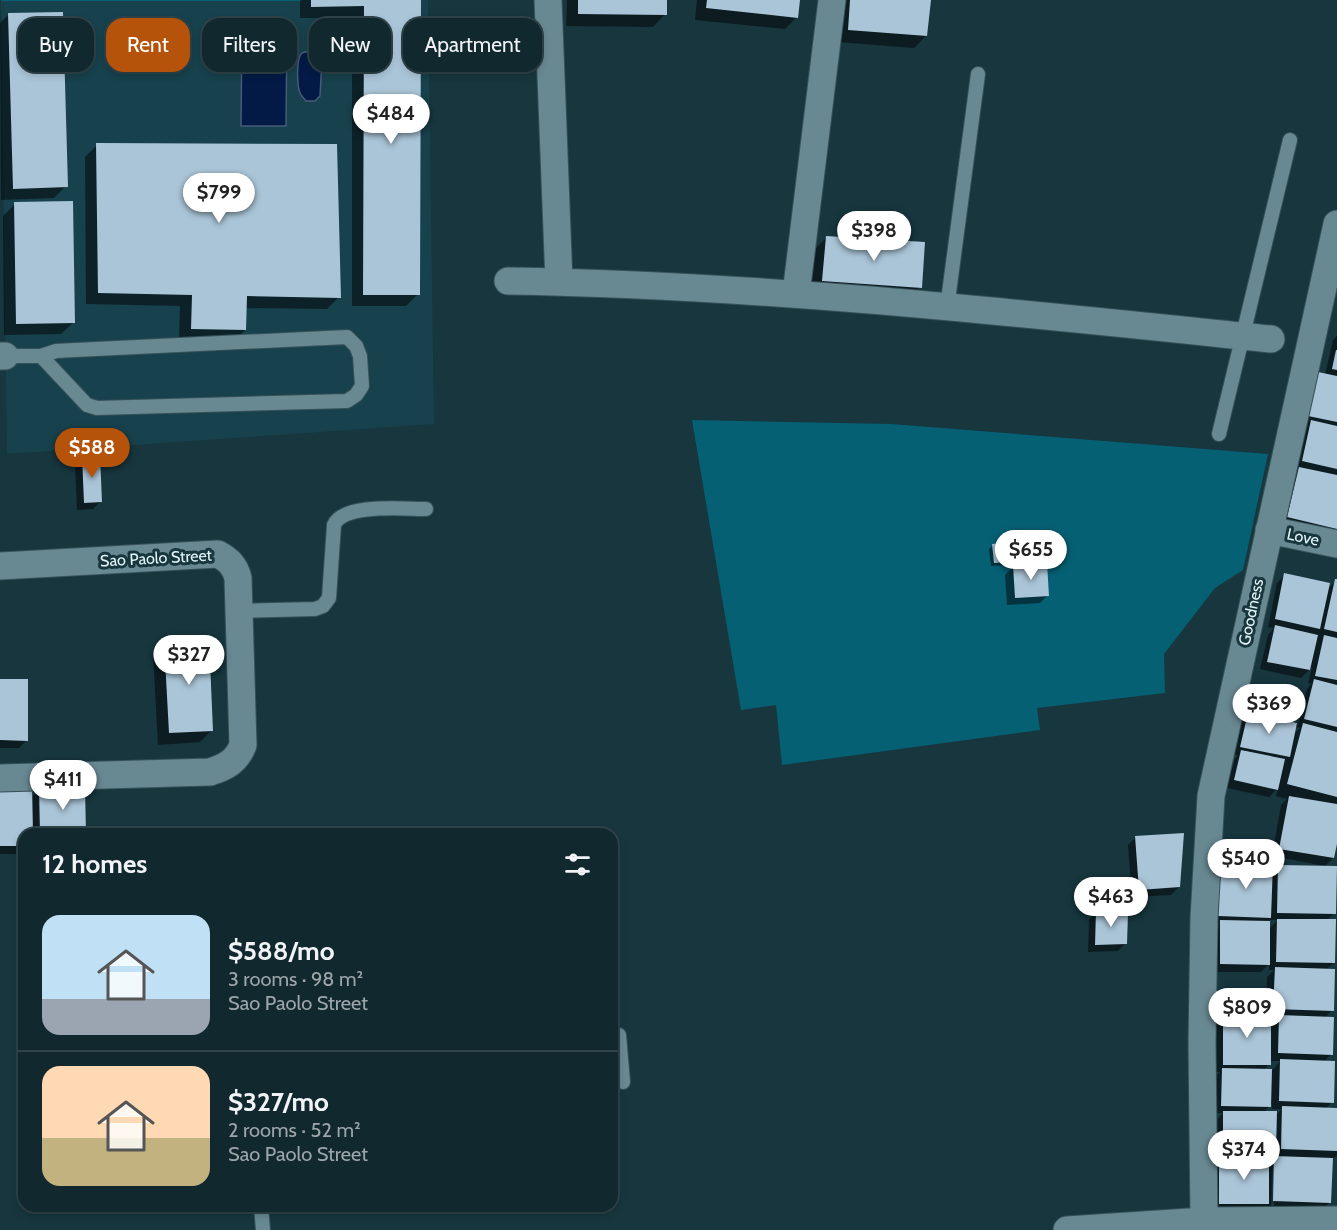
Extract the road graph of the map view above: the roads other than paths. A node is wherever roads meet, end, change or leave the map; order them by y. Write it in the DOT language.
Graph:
graph roads {
  1 [pos="548,0"];
  2 [pos="832,0"];
  3 [pos="978,74"];
  4 [pos="1290,140"];
  5 [pos="1337,224"];
  6 [pos="508,281"];
  7 [pos="559,282"];
  8 [pos="796,294"];
  9 [pos="947,308"];
  10 [pos="1243,336"];
  11 [pos="1271,339"];
  12 [pos="3,356"];
  13 [pos="41,356"];
  14 [pos="1219,434"];
  15 [pos="426,509"];
  16 [pos="1269,530"];
  17 [pos="1337,544"];
  18 [pos="0,566"];
  19 [pos="239,611"];
  20 [pos="0,778"];
  21 [pos="619,1035"];
  22 [pos="623,1082"];
  23 [pos="262,1212"];
  24 [pos="1337,1220"];
  25 [pos="1204,1221"];
  26 [pos="263,1230"];
  27 [pos="1067,1230"];
  1 -- 7 [label="street"];
  2 -- 8 [label="street"];
  3 -- 9 [label="lane"];
  4 -- 10 [label="lane"];
  5 -- 16 [label="street, Goodness"];
  6 -- 7 [label="street"];
  7 -- 8 [label="street"];
  8 -- 9 [label="street"];
  9 -- 10 [label="street"];
  10 -- 11 [label="street"];
  10 -- 14 [label="lane"];
  12 -- 13 [label="lane"];
  13 -- 13 [label="lane"];
  15 -- 19 [label="lane"];
  16 -- 17 [label="street, Love"];
  16 -- 25 [label="street, Goodness"];
  18 -- 19 [label="street, Sao Paolo Street"];
  19 -- 20 [label="street, Sao Paolo Street"];
  21 -- 22 [label="lane"];
  23 -- 26 [label="lane"];
  24 -- 25 [label="street"];
  25 -- 27 [label="street"];
}
